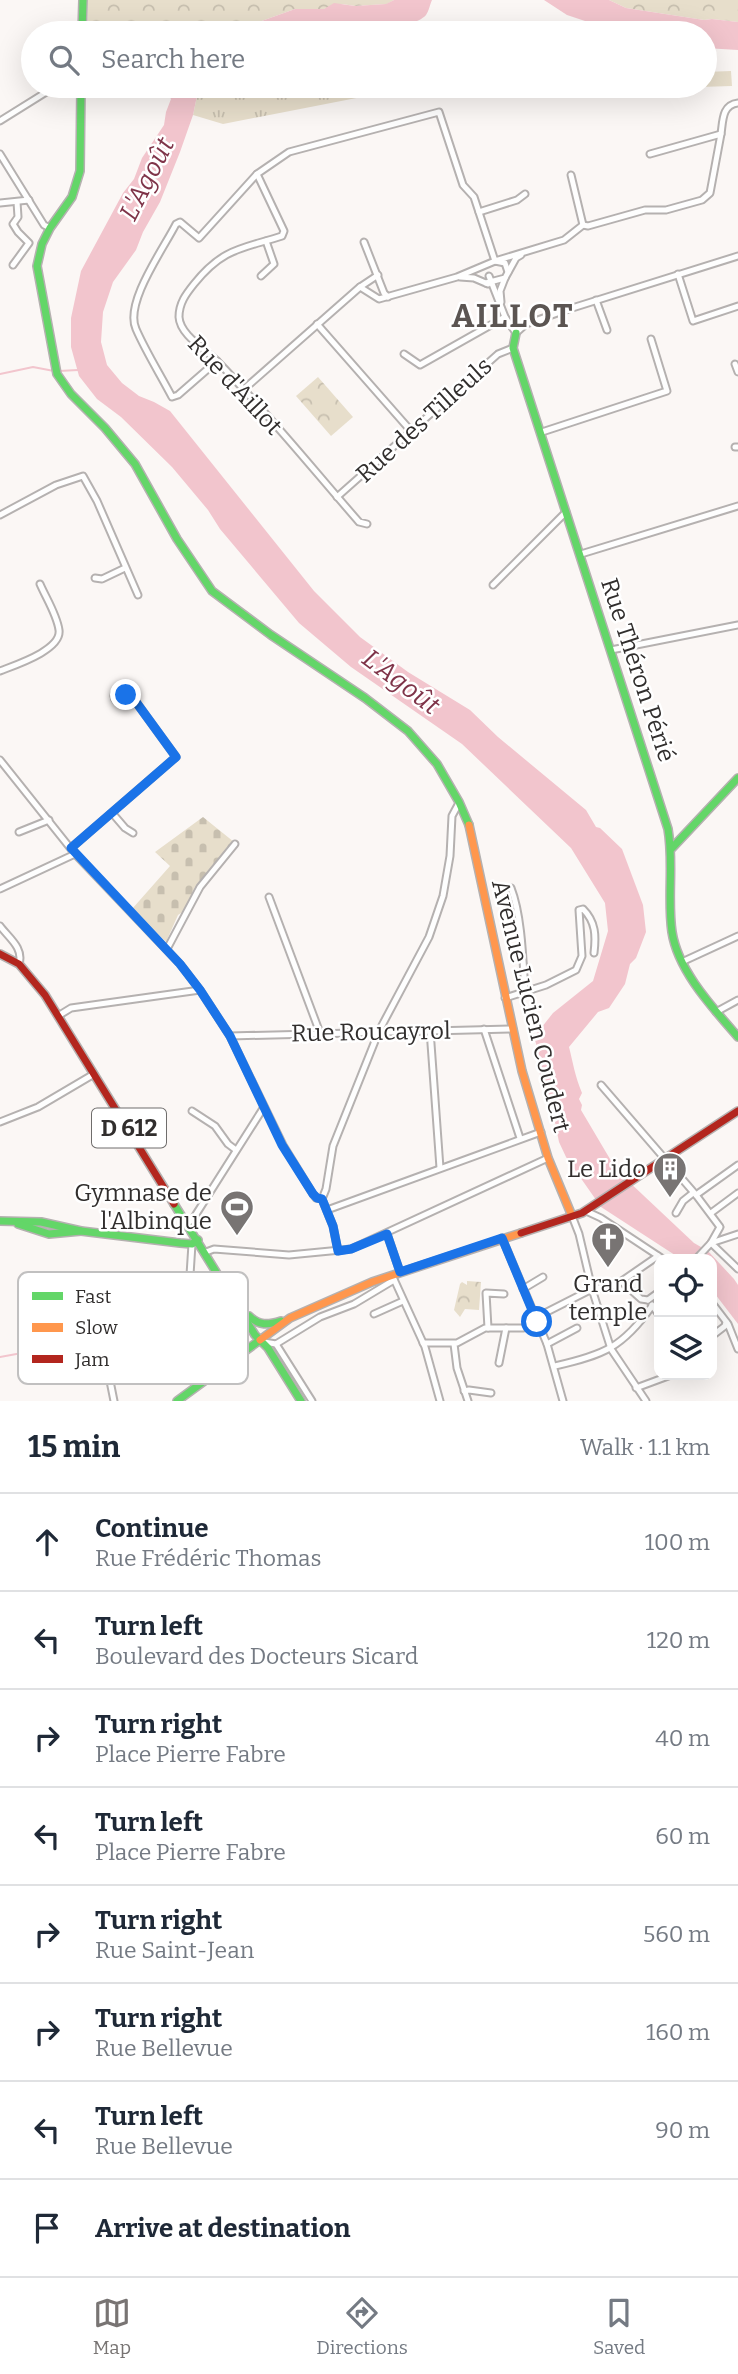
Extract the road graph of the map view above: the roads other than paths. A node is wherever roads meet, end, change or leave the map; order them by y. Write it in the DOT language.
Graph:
graph roads {
  1 [pos="83,0"];
  2 [pos="82,21"];
  3 [pos="37,98"];
  4 [pos="81,98"];
  5 [pos="738,103"];
  6 [pos="0,121"];
  7 [pos="720,134"];
  8 [pos="0,154"];
  9 [pos="650,154"];
  10 [pos="257,174"];
  11 [pos="570,175"];
  12 [pos="525,194"];
  13 [pos="29,200"];
  14 [pos="17,202"];
  15 [pos="0,203"];
  16 [pos="479,212"];
  17 [pos="583,225"];
  18 [pos="50,228"];
  19 [pos="266,241"];
  20 [pos="364,242"];
  21 [pos="29,243"];
  22 [pos="42,244"];
  23 [pos="527,251"];
  24 [pos="738,256"];
  25 [pos="492,262"];
  26 [pos="13,265"];
  27 [pos="678,274"];
  28 [pos="378,275"];
  29 [pos="507,275"];
  30 [pos="261,276"];
  31 [pos="457,277"];
  32 [pos="491,280"];
  33 [pos="360,287"];
  34 [pos="388,297"];
  35 [pos="596,300"];
  36 [pos="501,306"];
  37 [pos="738,306"];
  38 [pos="505,317"];
  39 [pos="317,324"];
  40 [pos="607,330"];
  41 [pos="516,333"];
  42 [pos="651,339"];
  43 [pos="513,348"];
  44 [pos="404,354"];
  45 [pos="217,361"];
  46 [pos="735,364"];
  47 [pos="738,372"];
  48 [pos="243,390"];
  49 [pos="411,431"];
  50 [pos="542,432"];
  51 [pos="326,484"];
  52 [pos="347,488"];
  53 [pos="337,497"];
  54 [pos="738,506"];
  55 [pos="566,512"];
  56 [pos="0,514"];
  57 [pos="367,524"];
  58 [pos="580,554"];
  59 [pos="125,568"];
  60 [pos="95,578"];
  61 [pos="40,584"];
  62 [pos="493,585"];
  63 [pos="138,595"];
  64 [pos="738,625"];
  65 [pos="611,650"];
  66 [pos="0,671"];
  67 [pos="127,697"];
  68 [pos="0,760"];
  69 [pos="738,778"];
  70 [pos="460,802"];
  71 [pos="113,814"];
  72 [pos="49,820"];
  73 [pos="19,832"];
  74 [pos="133,834"];
  75 [pos="235,844"];
  76 [pos="673,848"];
  77 [pos="73,851"];
  78 [pos="0,888"];
  79 [pos="511,888"];
  80 [pos="269,897"];
  81 [pos="0,926"];
  82 [pos="738,936"];
  83 [pos="9,939"];
  84 [pos="167,950"];
  85 [pos="594,953"];
  86 [pos="0,954"];
  87 [pos="9,958"];
  88 [pos="684,961"];
  89 [pos="19,964"];
  90 [pos="200,990"];
  91 [pos="525,993"];
  92 [pos="505,998"];
  93 [pos="738,1000"];
  94 [pos="716,1012"];
  95 [pos="58,1016"];
  96 [pos="484,1029"];
  97 [pos="513,1029"];
  98 [pos="430,1030"];
  99 [pos="379,1031"];
  100 [pos="320,1033"];
  101 [pos="230,1036"];
  102 [pos="738,1037"];
  103 [pos="94,1074"];
  104 [pos="601,1085"];
  105 [pos="264,1107"];
  106 [pos="192,1111"];
  107 [pos="738,1111"];
  108 [pos="0,1122"];
  109 [pos="541,1132"];
  110 [pos="520,1138"];
  111 [pos="236,1150"];
  112 [pos="548,1158"];
  113 [pos="663,1159"];
  114 [pos="738,1165"];
  115 [pos="440,1168"];
  116 [pos="738,1193"];
  117 [pos="694,1194"];
  118 [pos="322,1199"];
  119 [pos="327,1210"];
  120 [pos="585,1211"];
  121 [pos="676,1213"];
  122 [pos="711,1213"];
  123 [pos="572,1216"];
  124 [pos="0,1221"];
  125 [pos="188,1223"];
  126 [pos="387,1234"];
  127 [pos="738,1234"];
  128 [pos="502,1238"];
  129 [pos="195,1242"];
  130 [pos="710,1244"];
  131 [pos="340,1251"];
  132 [pos="206,1252"];
  133 [pos="655,1254"];
  134 [pos="701,1254"];
  135 [pos="654,1262"];
  136 [pos="738,1269"];
  137 [pos="192,1272"];
  138 [pos="218,1272"];
  139 [pos="395,1275"];
  140 [pos="543,1277"];
  141 [pos="622,1282"];
  142 [pos="523,1289"];
  143 [pos="592,1289"];
  144 [pos="504,1294"];
  145 [pos="654,1296"];
  146 [pos="648,1300"];
  147 [pos="403,1301"];
  148 [pos="652,1306"];
  149 [pos="654,1309"];
  150 [pos="717,1309"];
  151 [pos="374,1314"];
  152 [pos="248,1315"];
  153 [pos="290,1318"];
  154 [pos="536,1320"];
  155 [pos="726,1321"];
  156 [pos="248,1323"];
  157 [pos="488,1328"];
  158 [pos="506,1328"];
  159 [pos="578,1328"];
  160 [pos="717,1332"];
  161 [pos="260,1340"];
  162 [pos="423,1343"];
  163 [pos="276,1344"];
  164 [pos="454,1344"];
  165 [pos="547,1344"];
  166 [pos="248,1349"];
  167 [pos="611,1349"];
  168 [pos="738,1349"];
  169 [pos="499,1363"];
  170 [pos="555,1366"];
  171 [pos="658,1380"];
  172 [pos="200,1384"];
  173 [pos="636,1388"];
  174 [pos="464,1391"];
  175 [pos="491,1392"];
  176 [pos="177,1401"];
  177 [pos="301,1401"];
  178 [pos="312,1401"];
  179 [pos="440,1401"];
  180 [pos="468,1401"];
  181 [pos="563,1401"];
  182 [pos="646,1401"];
  1 -- 2 [label="main road"];
  3 -- 6 [label="street"];
  4 -- 18 [label="main road"];
  5 -- 7 [label="street"];
  7 -- 9 [label="street"];
  7 -- 17 [label="street"];
  8 -- 13 [label="street"];
  10 -- 16 [label="street"];
  10 -- 19 [label="street, Rue d'Aillot"];
  10 -- 45 [label="street"];
  11 -- 17 [label="street"];
  12 -- 16 [label="street"];
  13 -- 14 [label="street"];
  13 -- 18 [label="street"];
  14 -- 15 [label="street"];
  14 -- 21 [label="street"];
  16 -- 25 [label="street"];
  17 -- 23 [label="street"];
  18 -- 22 [label="main road"];
  19 -- 30 [label="street"];
  19 -- 45 [label="street, Rue d'Aillot"];
  20 -- 28 [label="street"];
  21 -- 22 [label="street"];
  21 -- 26 [label="street"];
  22 -- 70 [label="main road, Avenue Lucien Coudert"];
  23 -- 25 [label="street"];
  23 -- 29 [label="street"];
  24 -- 27 [label="street"];
  25 -- 29 [label="street"];
  25 -- 31 [label="street"];
  25 -- 32 [label="street"];
  27 -- 35 [label="street"];
  27 -- 37 [label="street"];
  28 -- 33 [label="street"];
  28 -- 34 [label="street"];
  29 -- 32 [label="street"];
  29 -- 36 [label="street"];
  31 -- 32 [label="street"];
  31 -- 34 [label="street"];
  32 -- 36 [label="street"];
  33 -- 34 [label="street"];
  33 -- 39 [label="street"];
  35 -- 40 [label="street"];
  35 -- 41 [label="street"];
  36 -- 38 [label="street"];
  38 -- 41 [label="street"];
  38 -- 44 [label="street"];
  39 -- 48 [label="street"];
  39 -- 49 [label="street"];
  41 -- 43 [label="main road"];
  42 -- 50 [label="street"];
  43 -- 49 [label="street, Rue des Tilleuls"];
  43 -- 50 [label="main road, Rue Théron Périé"];
  45 -- 48 [label="street, Rue d'Aillot"];
  46 -- 47 [label="street"];
  48 -- 51 [label="street, Rue d'Aillot"];
  49 -- 52 [label="street, Rue des Tilleuls"];
  50 -- 55 [label="main road, Rue Théron Périé"];
  51 -- 52 [label="street"];
  51 -- 53 [label="street, Rue d'Aillot"];
  52 -- 53 [label="street, Rue des Tilleuls"];
  53 -- 57 [label="street, Rue d'Aillot"];
  54 -- 58 [label="street"];
  55 -- 58 [label="main road, Rue Théron Périé"];
  55 -- 62 [label="street"];
  56 -- 59 [label="street"];
  58 -- 65 [label="main road, Rue Théron Périé"];
  59 -- 60 [label="street"];
  59 -- 63 [label="street"];
  61 -- 66 [label="street"];
  64 -- 65 [label="street"];
  65 -- 76 [label="main road, Rue Théron Périé"];
  67 -- 71 [label="street"];
  68 -- 72 [label="street"];
  69 -- 76 [label="main road"];
  70 -- 92 [label="main road, Avenue Lucien Coudert"];
  70 -- 99 [label="street"];
  71 -- 74 [label="street"];
  71 -- 77 [label="street"];
  72 -- 73 [label="street"];
  72 -- 77 [label="street"];
  75 -- 84 [label="street"];
  76 -- 88 [label="main road, Rue Théron Périé"];
  77 -- 78 [label="street"];
  77 -- 84 [label="street"];
  79 -- 91 [label="street"];
  80 -- 100 [label="street"];
  81 -- 83 [label="street"];
  82 -- 88 [label="street"];
  83 -- 87 [label="street"];
  83 -- 89 [label="street"];
  84 -- 90 [label="street"];
  85 -- 91 [label="street"];
  86 -- 87 [label="main road, D 612"];
  87 -- 89 [label="main road, D 612"];
  88 -- 94 [label="main road, Rue Théron Périé"];
  89 -- 95 [label="main road, D 612"];
  90 -- 95 [label="street"];
  90 -- 101 [label="street"];
  91 -- 92 [label="street"];
  92 -- 97 [label="main road, Avenue Lucien Coudert"];
  93 -- 94 [label="street"];
  94 -- 102 [label="main road, Rue Théron Périé"];
  95 -- 103 [label="main road, D 612"];
  96 -- 97 [label="street, Rue Roucayrol"];
  96 -- 98 [label="street, Rue Roucayrol"];
  96 -- 110 [label="street"];
  97 -- 109 [label="main road, Avenue Lucien Coudert"];
  98 -- 99 [label="street, Rue Roucayrol"];
  98 -- 115 [label="street"];
  99 -- 100 [label="street, Rue Roucayrol"];
  99 -- 118 [label="street"];
  100 -- 101 [label="street, Rue Roucayrol"];
  101 -- 105 [label="street"];
  103 -- 108 [label="street"];
  103 -- 125 [label="main road, D 612"];
  104 -- 113 [label="street"];
  105 -- 111 [label="street"];
  105 -- 118 [label="street"];
  106 -- 111 [label="street"];
  107 -- 113 [label="main road"];
  109 -- 110 [label="street"];
  109 -- 112 [label="main road, Avenue Lucien Coudert"];
  110 -- 115 [label="street"];
  111 -- 125 [label="street"];
  112 -- 123 [label="main road, Avenue Lucien Coudert"];
  112 -- 126 [label="street"];
  113 -- 117 [label="street"];
  113 -- 120 [label="main road"];
  114 -- 117 [label="street"];
  115 -- 119 [label="street"];
  116 -- 122 [label="street"];
  117 -- 121 [label="street"];
  117 -- 122 [label="street"];
  118 -- 119 [label="street"];
  119 -- 131 [label="street"];
  120 -- 123 [label="main road"];
  120 -- 133 [label="street"];
  122 -- 130 [label="street"];
  123 -- 128 [label="main road"];
  123 -- 143 [label="street"];
  124 -- 129 [label="main road"];
  125 -- 129 [label="main road, D 612"];
  126 -- 131 [label="street"];
  126 -- 139 [label="street"];
  127 -- 130 [label="street"];
  128 -- 139 [label="main road"];
  128 -- 142 [label="street"];
  129 -- 132 [label="main road, D 612"];
  129 -- 137 [label="street"];
  130 -- 134 [label="street"];
  130 -- 136 [label="street"];
  131 -- 132 [label="street"];
  132 -- 138 [label="main road, D 612"];
  135 -- 141 [label="street"];
  139 -- 147 [label="street"];
  139 -- 153 [label="main road"];
  139 -- 163 [label="street"];
  140 -- 142 [label="street"];
  141 -- 143 [label="street"];
  141 -- 146 [label="street"];
  142 -- 154 [label="street"];
  143 -- 154 [label="street"];
  143 -- 167 [label="street"];
  144 -- 157 [label="street"];
  145 -- 146 [label="street"];
  146 -- 148 [label="street"];
  147 -- 151 [label="street"];
  147 -- 162 [label="street"];
  148 -- 149 [label="street"];
  148 -- 167 [label="street"];
  150 -- 155 [label="street"];
  152 -- 153 [label="main road"];
  153 -- 161 [label="main road"];
  154 -- 158 [label="street"];
  154 -- 165 [label="street"];
  155 -- 160 [label="street"];
  155 -- 168 [label="street"];
  156 -- 161 [label="main road, D 612"];
  157 -- 158 [label="street"];
  157 -- 164 [label="street"];
  158 -- 169 [label="street"];
  159 -- 165 [label="street"];
  161 -- 163 [label="street"];
  161 -- 166 [label="main road"];
  161 -- 177 [label="main road, D 612"];
  162 -- 164 [label="street"];
  162 -- 179 [label="street"];
  163 -- 178 [label="street"];
  164 -- 174 [label="street"];
  165 -- 170 [label="street"];
  167 -- 170 [label="street"];
  167 -- 173 [label="street"];
  170 -- 181 [label="street"];
  171 -- 173 [label="street"];
  172 -- 176 [label="main road"];
  173 -- 182 [label="street"];
  174 -- 175 [label="street"];
  174 -- 180 [label="street"];
}
